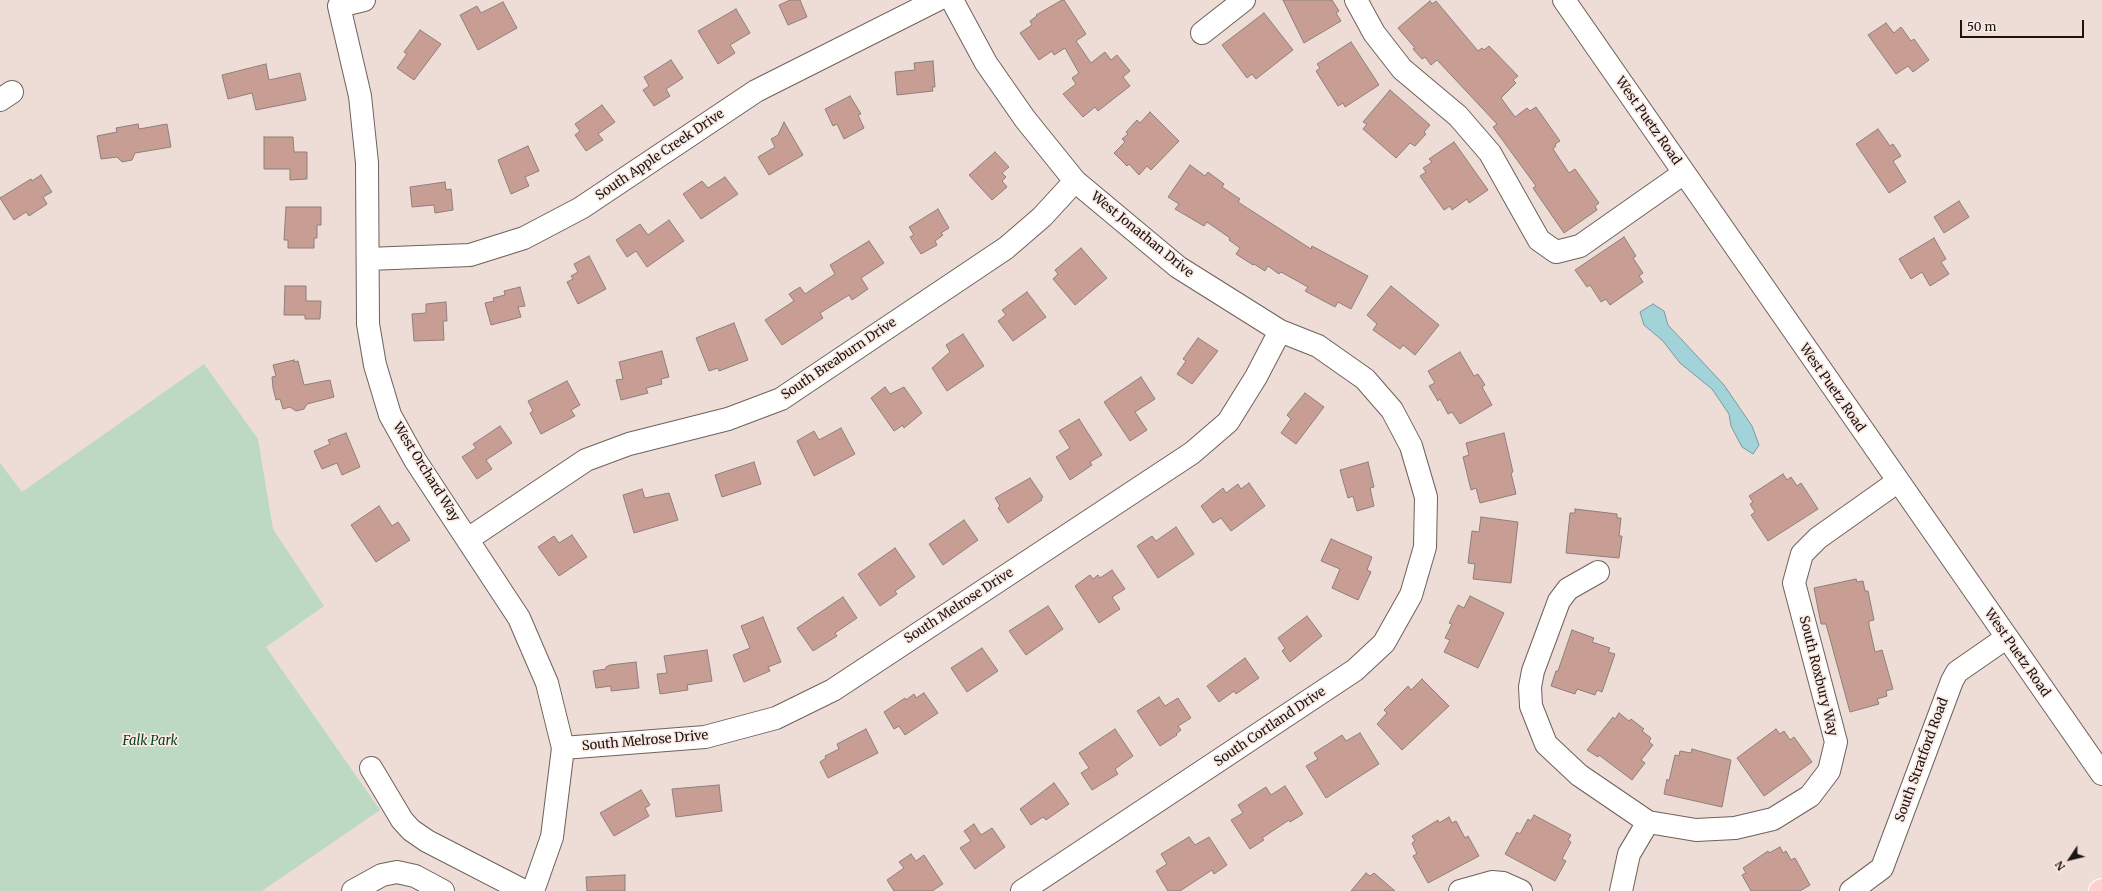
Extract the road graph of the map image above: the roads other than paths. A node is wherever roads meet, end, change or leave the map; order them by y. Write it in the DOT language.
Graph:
graph roads {
  1 [pos="364,0"];
  2 [pos="937,0"];
  3 [pos="952,0"];
  4 [pos="1244,0"];
  5 [pos="1356,0"];
  6 [pos="1564,0"];
  7 [pos="1202,34"];
  8 [pos="1684,174"];
  9 [pos="1075,181"];
  10 [pos="368,259"];
  11 [pos="1280,332"];
  12 [pos="1897,482"];
  13 [pos="1426,497"];
  14 [pos="468,539"];
  15 [pos="1598,572"];
  16 [pos="2006,638"];
  17 [pos="563,748"];
  18 [pos="372,768"];
  19 [pos="2102,774"];
  20 [pos="1648,822"];
  21 [pos="353,891"];
  22 [pos="443,891"];
  23 [pos="524,891"];
  24 [pos="533,891"];
  25 [pos="1023,891"];
  26 [pos="1460,891"];
  27 [pos="1521,891"];
  28 [pos="1621,891"];
  29 [pos="1851,891"];
  1 -- 10 [label="street, West Orchard Way"];
  2 -- 10 [label="street, South Apple Creek Drive"];
  3 -- 9 [label="street, West Jonathan Drive"];
  4 -- 7 [label="street"];
  5 -- 8 [label="street"];
  6 -- 8 [label="street, West Puetz Road"];
  8 -- 12 [label="street, West Puetz Road"];
  9 -- 11 [label="street, West Jonathan Drive"];
  9 -- 14 [label="street, South Breaburn Drive"];
  10 -- 14 [label="street, West Orchard Way"];
  11 -- 13 [label="street, West Jonathan Drive"];
  11 -- 17 [label="street, South Melrose Drive"];
  12 -- 16 [label="street, West Puetz Road"];
  12 -- 20 [label="street, South Roxbury Way"];
  13 -- 25 [label="street, South Cortland Drive"];
  14 -- 17 [label="street, West Orchard Way"];
  15 -- 20 [label="street, South Roxbury Way"];
  16 -- 19 [label="street, West Puetz Road"];
  16 -- 29 [label="street, South Stratford Road"];
  17 -- 24 [label="street, West Orchard Way"];
  18 -- 23 [label="street"];
  20 -- 28 [label="street"];
  21 -- 22 [label="street"];
  26 -- 27 [label="street"];
}
